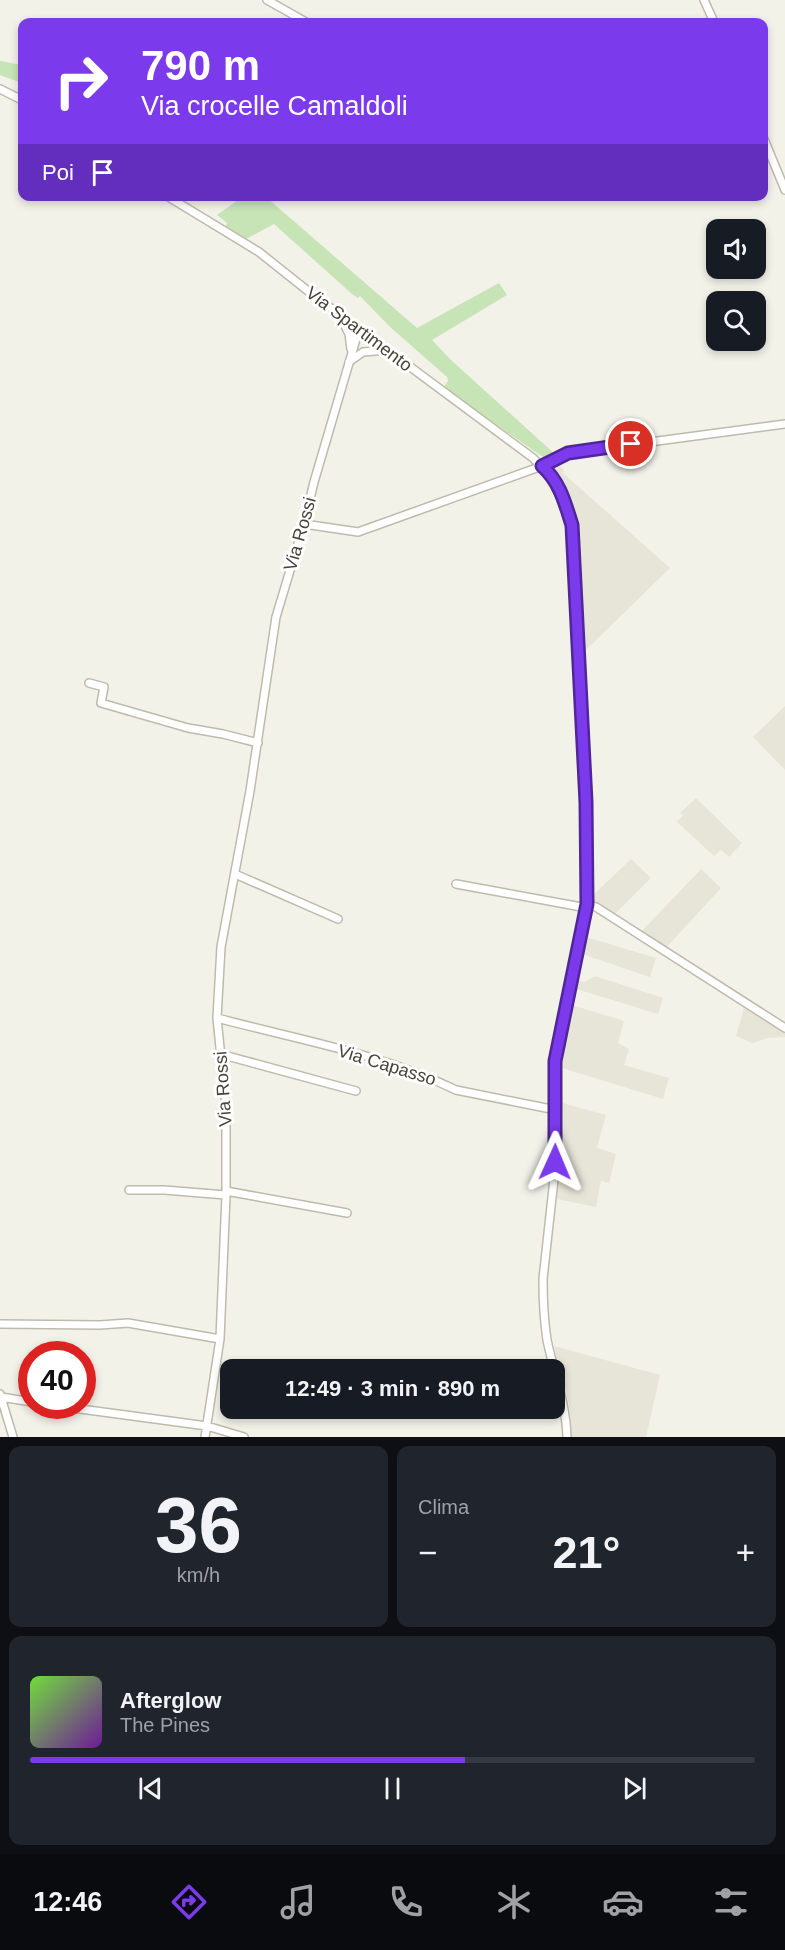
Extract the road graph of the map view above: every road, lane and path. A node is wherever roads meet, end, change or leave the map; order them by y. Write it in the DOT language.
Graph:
graph roads {
  1 [pos="267,0"];
  2 [pos="704,0"];
  3 [pos="299,18"];
  4 [pos="712,18"];
  5 [pos="0,89"];
  6 [pos="18,98"];
  7 [pos="768,149"];
  8 [pos="785,190"];
  9 [pos="175,201"];
  10 [pos="340,315"];
  11 [pos="358,329"];
  12 [pos="387,350"];
  13 [pos="350,358"];
  14 [pos="785,424"];
  15 [pos="544,468"];
  16 [pos="304,524"];
  17 [pos="89,683"];
  18 [pos="258,743"];
  19 [pos="235,874"];
  20 [pos="456,884"];
  21 [pos="587,906"];
  22 [pos="338,919"];
  23 [pos="217,1018"];
  24 [pos="785,1028"];
  25 [pos="220,1054"];
  26 [pos="356,1091"];
  27 [pos="556,1110"];
  28 [pos="129,1190"];
  29 [pos="226,1193"];
  30 [pos="347,1213"];
  31 [pos="0,1324"];
  32 [pos="220,1339"];
  33 [pos="0,1396"];
  34 [pos="18,1399"];
  35 [pos="96,1411"];
  36 [pos="207,1426"];
  37 [pos="13,1437"];
  38 [pos="205,1437"];
  39 [pos="244,1437"];
  40 [pos="567,1437"];
  1 -- 3 [label="street"];
  2 -- 4 [label="street"];
  5 -- 6 [label="street"];
  7 -- 8 [label="street"];
  9 -- 10 [label="street, Via Spartimento"];
  10 -- 11 [label="street, Via Spartimento"];
  10 -- 13 [label="street"];
  11 -- 12 [label="street, Via Spartimento"];
  11 -- 13 [label="street, Via Rossi"];
  12 -- 13 [label="street"];
  12 -- 15 [label="street, Via Spartimento"];
  13 -- 16 [label="street, Via Rossi"];
  14 -- 15 [label="street"];
  15 -- 16 [label="street"];
  15 -- 21 [label="street, Via Spartimento"];
  16 -- 18 [label="street, Via Rossi"];
  17 -- 18 [label="street"];
  18 -- 19 [label="street, Via Rossi"];
  19 -- 22 [label="street"];
  19 -- 23 [label="street, Via Rossi"];
  20 -- 21 [label="street"];
  21 -- 24 [label="street"];
  21 -- 27 [label="street, Via Spartimento"];
  23 -- 25 [label="street, Via Rossi"];
  23 -- 27 [label="street, Via Capasso"];
  25 -- 26 [label="street"];
  25 -- 29 [label="street, Via Rossi"];
  27 -- 40 [label="street, Via Spartimento"];
  28 -- 29 [label="street"];
  29 -- 30 [label="street"];
  29 -- 32 [label="street, Via Rossi"];
  31 -- 32 [label="street"];
  32 -- 36 [label="street, Via Rossi"];
  33 -- 34 [label="street"];
  33 -- 37 [label="street"];
  35 -- 36 [label="street"];
  36 -- 38 [label="street, Via Rossi"];
  36 -- 39 [label="street"];
}
